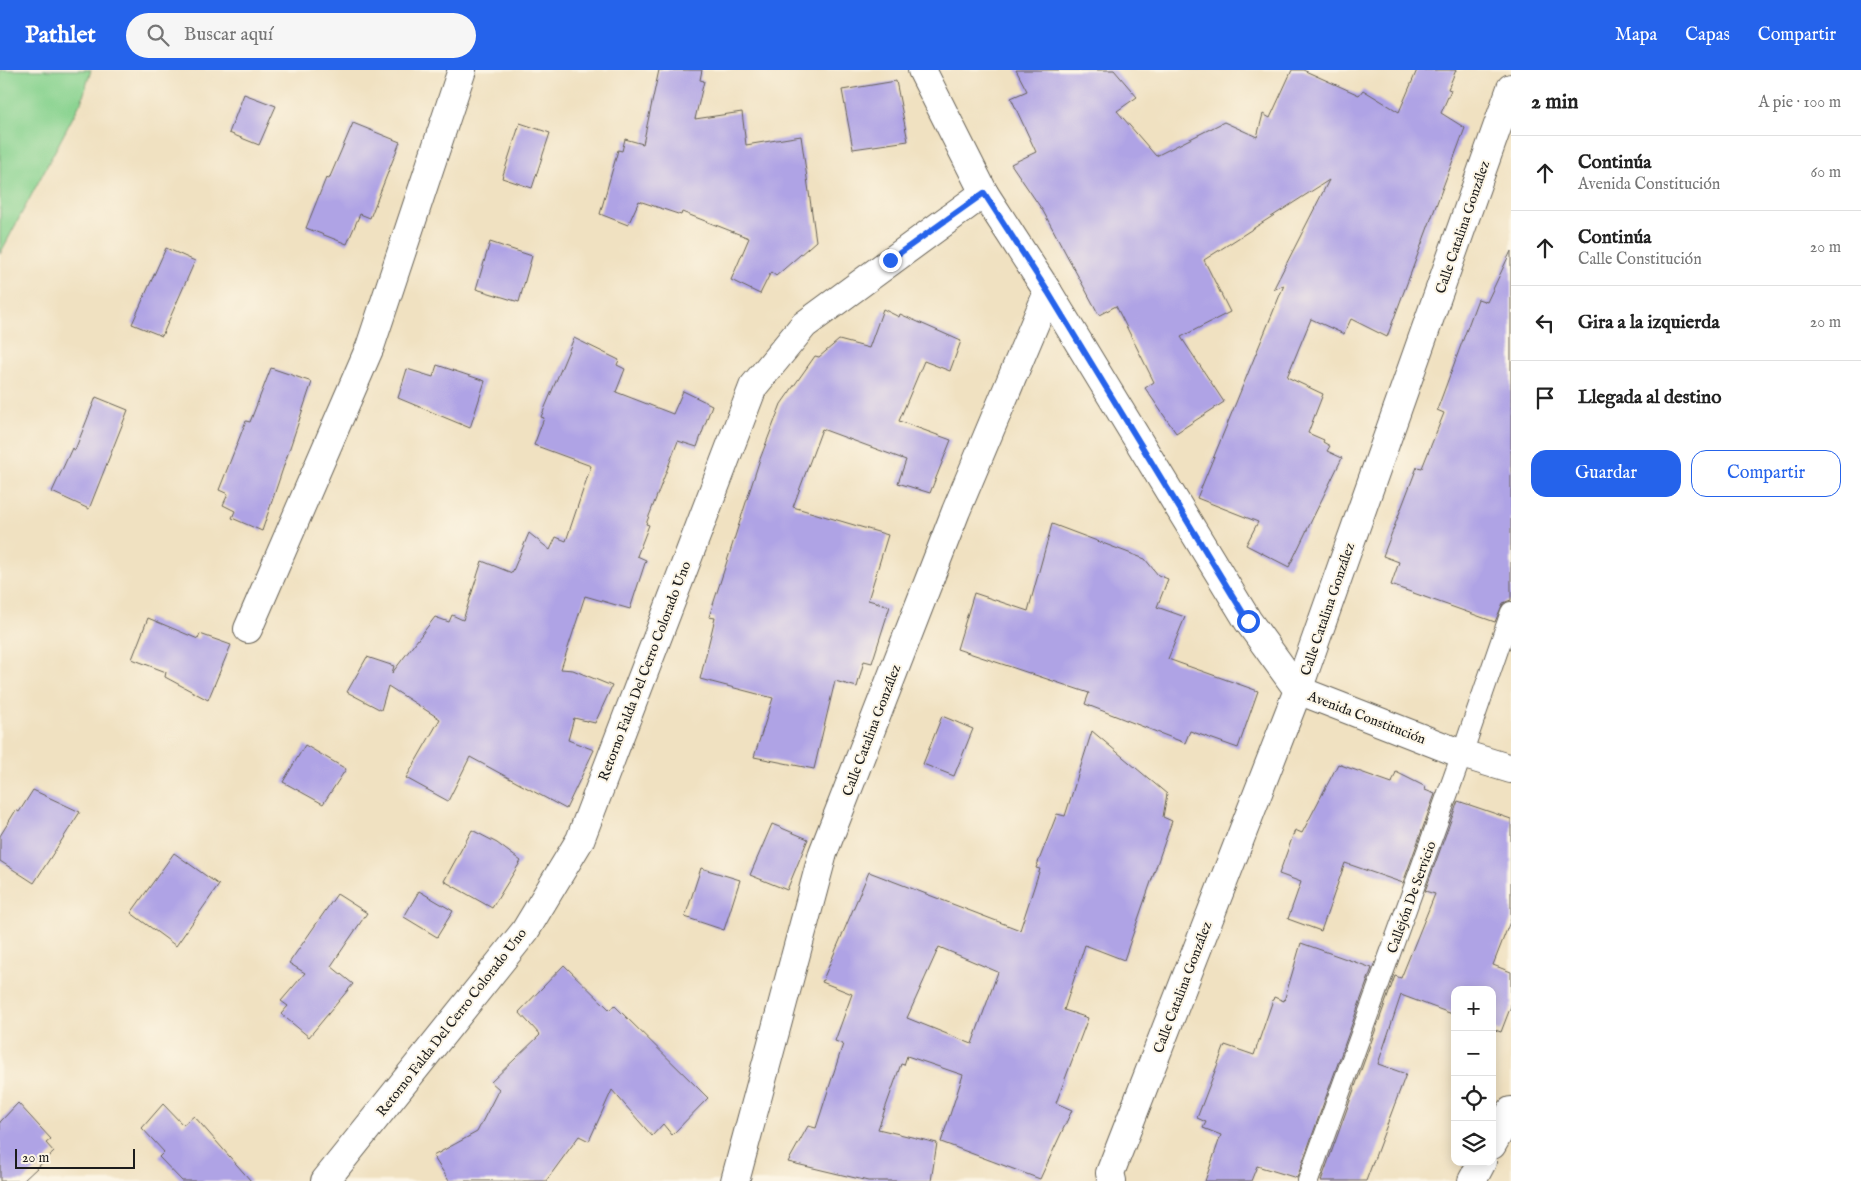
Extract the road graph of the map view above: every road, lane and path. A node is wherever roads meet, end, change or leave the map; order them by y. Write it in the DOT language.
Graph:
graph roads {
  1 [pos="462,70"];
  2 [pos="922,70"];
  3 [pos="1511,88"];
  4 [pos="984,193"];
  5 [pos="1048,292"];
  6 [pos="1511,612"];
  7 [pos="248,629"];
  8 [pos="1298,690"];
  9 [pos="1462,754"];
  10 [pos="1511,769"];
  11 [pos="1511,1111"];
  12 [pos="1496,1138"];
  13 [pos="1480,1166"];
  14 [pos="325,1181"];
  15 [pos="735,1181"];
  16 [pos="1112,1181"];
  17 [pos="1308,1181"];
  18 [pos="1472,1181"];
  1 -- 7 [label="street"];
  2 -- 4 [label="street, Avenida Constitución"];
  3 -- 8 [label="street, Calle Catalina González"];
  4 -- 5 [label="street, Avenida Constitución"];
  4 -- 14 [label="street, Retorno Falda Del Cerro Colorado Uno"];
  5 -- 8 [label="street, Avenida Constitución"];
  5 -- 15 [label="street, Calle Catalina González"];
  6 -- 9 [label="lane, Callejón De Servicio"];
  8 -- 9 [label="street, Avenida Constitución"];
  8 -- 16 [label="street, Calle Catalina González"];
  9 -- 10 [label="street, Avenida Constitución"];
  9 -- 17 [label="lane, Callejón De Servicio"];
  11 -- 12 [label="street"];
  13 -- 18 [label="street"];
}
